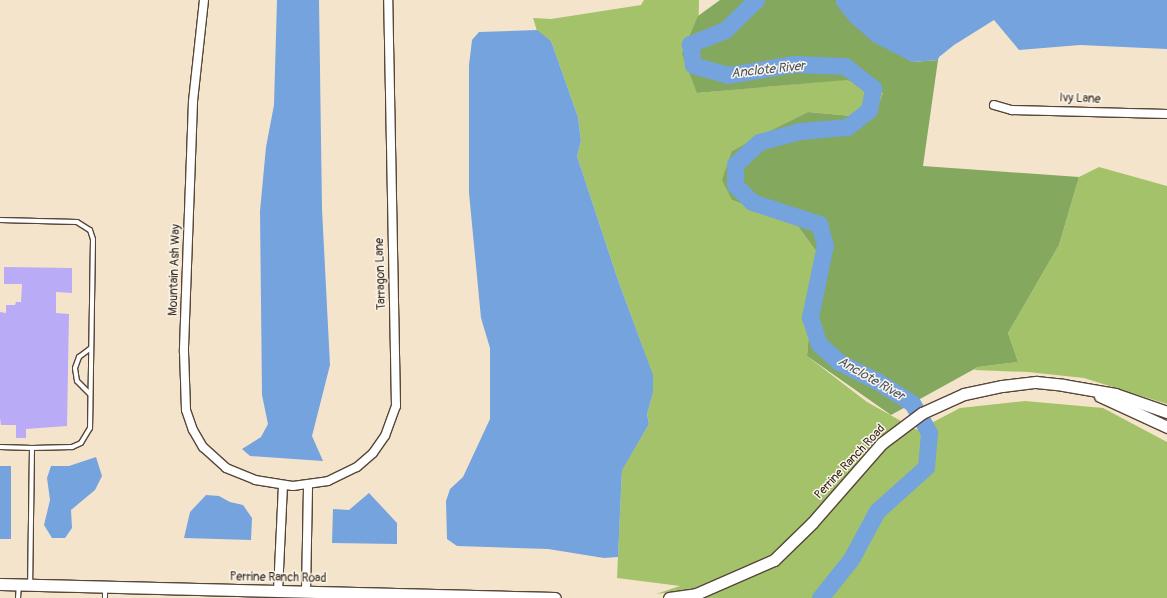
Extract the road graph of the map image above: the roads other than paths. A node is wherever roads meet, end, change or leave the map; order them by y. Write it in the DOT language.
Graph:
graph roads {
  1 [pos="204,0"];
  2 [pos="388,0"];
  3 [pos="994,105"];
  4 [pos="1167,114"];
  5 [pos="0,220"];
  6 [pos="91,348"];
  7 [pos="1090,391"];
  8 [pos="90,394"];
  9 [pos="1167,412"];
  10 [pos="1167,427"];
  11 [pos="0,447"];
  12 [pos="32,448"];
  13 [pos="283,485"];
  14 [pos="308,485"];
  15 [pos="293,486"];
  16 [pos="0,584"];
  17 [pos="24,585"];
  18 [pos="278,591"];
  19 [pos="105,592"];
  20 [pos="306,592"];
  21 [pos="18,598"];
  22 [pos="554,598"];
  23 [pos="669,598"];
  1 -- 13 [label="street, Mountain Ash Way"];
  2 -- 14 [label="street, Tarragon Lane"];
  3 -- 4 [label="street, Ivy Lane"];
  5 -- 6 [label="lane"];
  6 -- 8 [label="lane"];
  6 -- 8 [label="lane"];
  7 -- 9 [label="street, Perrine Ranch Road"];
  7 -- 10 [label="street, Perrine Ranch Road"];
  7 -- 23 [label="street, Perrine Ranch Road"];
  8 -- 12 [label="lane"];
  11 -- 12 [label="lane"];
  12 -- 17 [label="lane"];
  13 -- 15 [label="street, Mountain Ash Way"];
  13 -- 18 [label="street"];
  14 -- 15 [label="street, Tarragon Lane"];
  14 -- 20 [label="street"];
  16 -- 17 [label="street, Perrine Ranch Road"];
  17 -- 19 [label="street, Perrine Ranch Road"];
  17 -- 21 [label="lane"];
  18 -- 19 [label="street, Perrine Ranch Road"];
  18 -- 20 [label="street, Perrine Ranch Road"];
  20 -- 22 [label="street, Perrine Ranch Road"];
}
